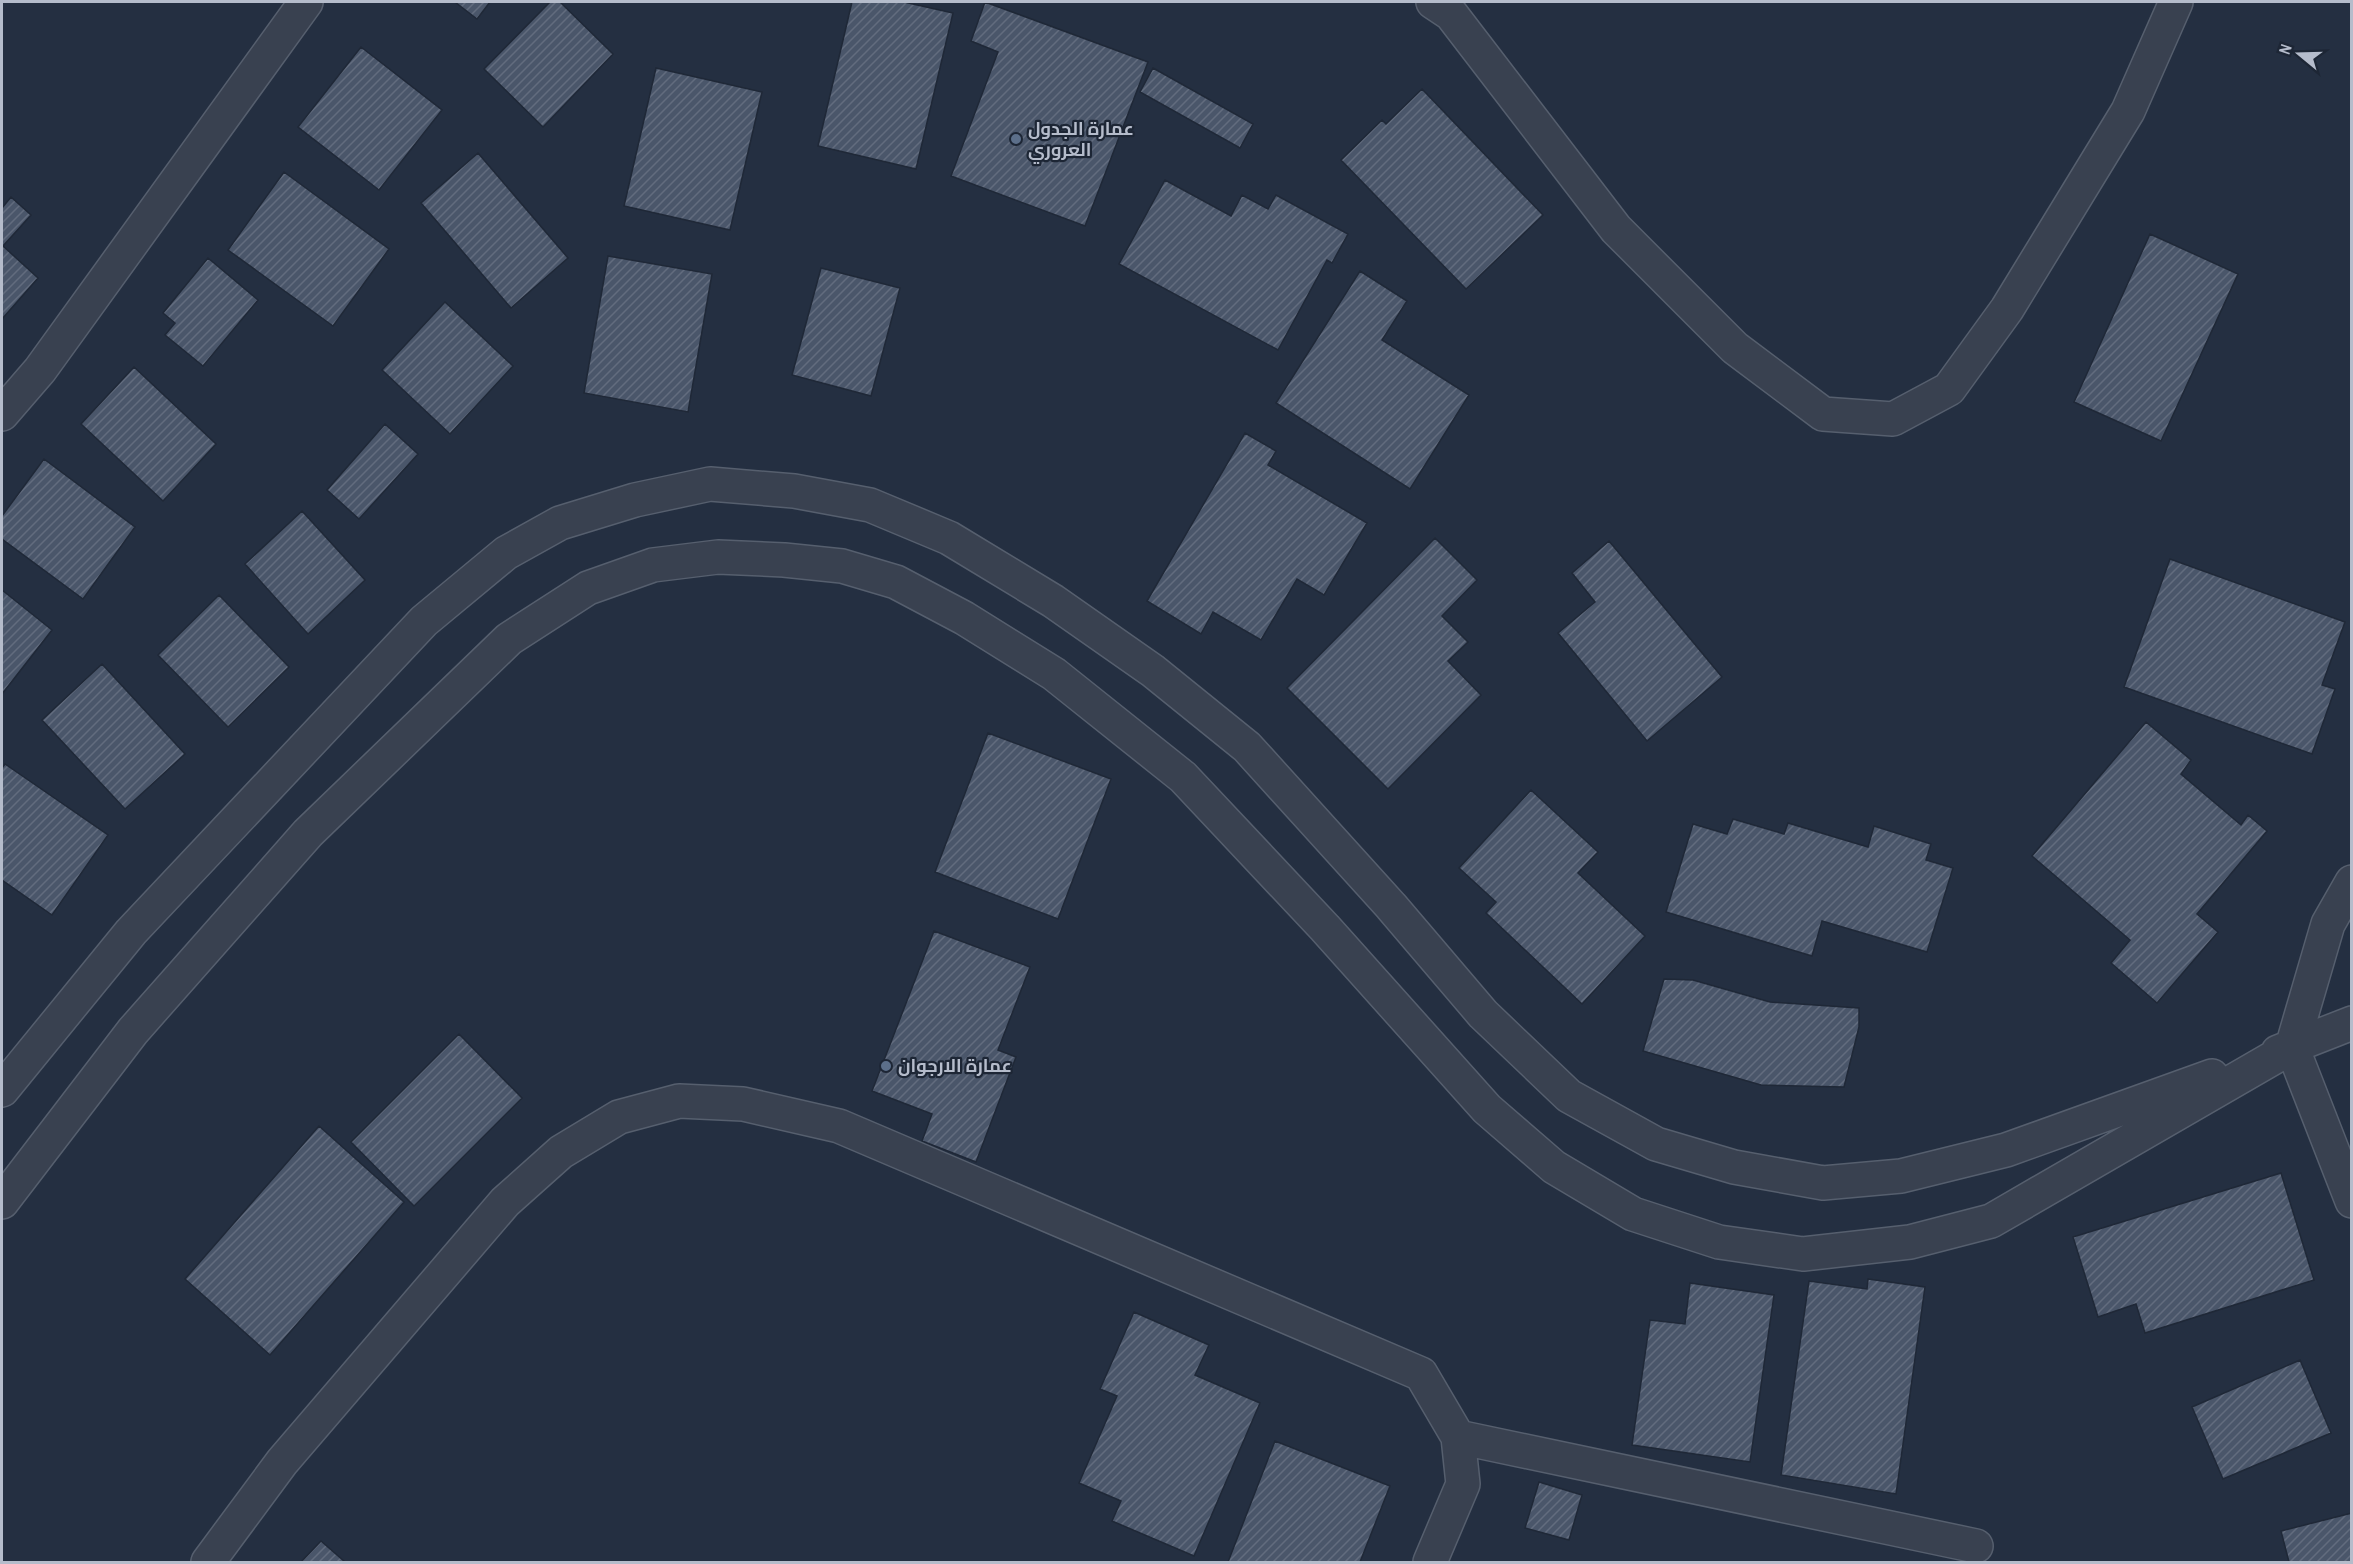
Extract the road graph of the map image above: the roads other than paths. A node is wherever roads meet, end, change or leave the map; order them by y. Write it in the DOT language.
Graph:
graph roads {
  1 [pos="306,2"];
  2 [pos="1433,2"];
  3 [pos="2176,2"];
  4 [pos="2,414"];
  5 [pos="2352,882"];
  6 [pos="2352,1023"];
  7 [pos="2292,1047"];
  8 [pos="2,1090"];
  9 [pos="2352,1201"];
  10 [pos="2,1202"];
  11 [pos="1458,1437"];
  12 [pos="1976,1546"];
  13 [pos="208,1563"];
  14 [pos="1430,1563"];
  1 -- 4 [label="street"];
  2 -- 3 [label="street"];
  5 -- 7 [label="street"];
  6 -- 7 [label="street"];
  7 -- 8 [label="street"];
  7 -- 9 [label="street"];
  7 -- 10 [label="street"];
  11 -- 12 [label="street"];
  11 -- 13 [label="street"];
  11 -- 14 [label="street"];
}
